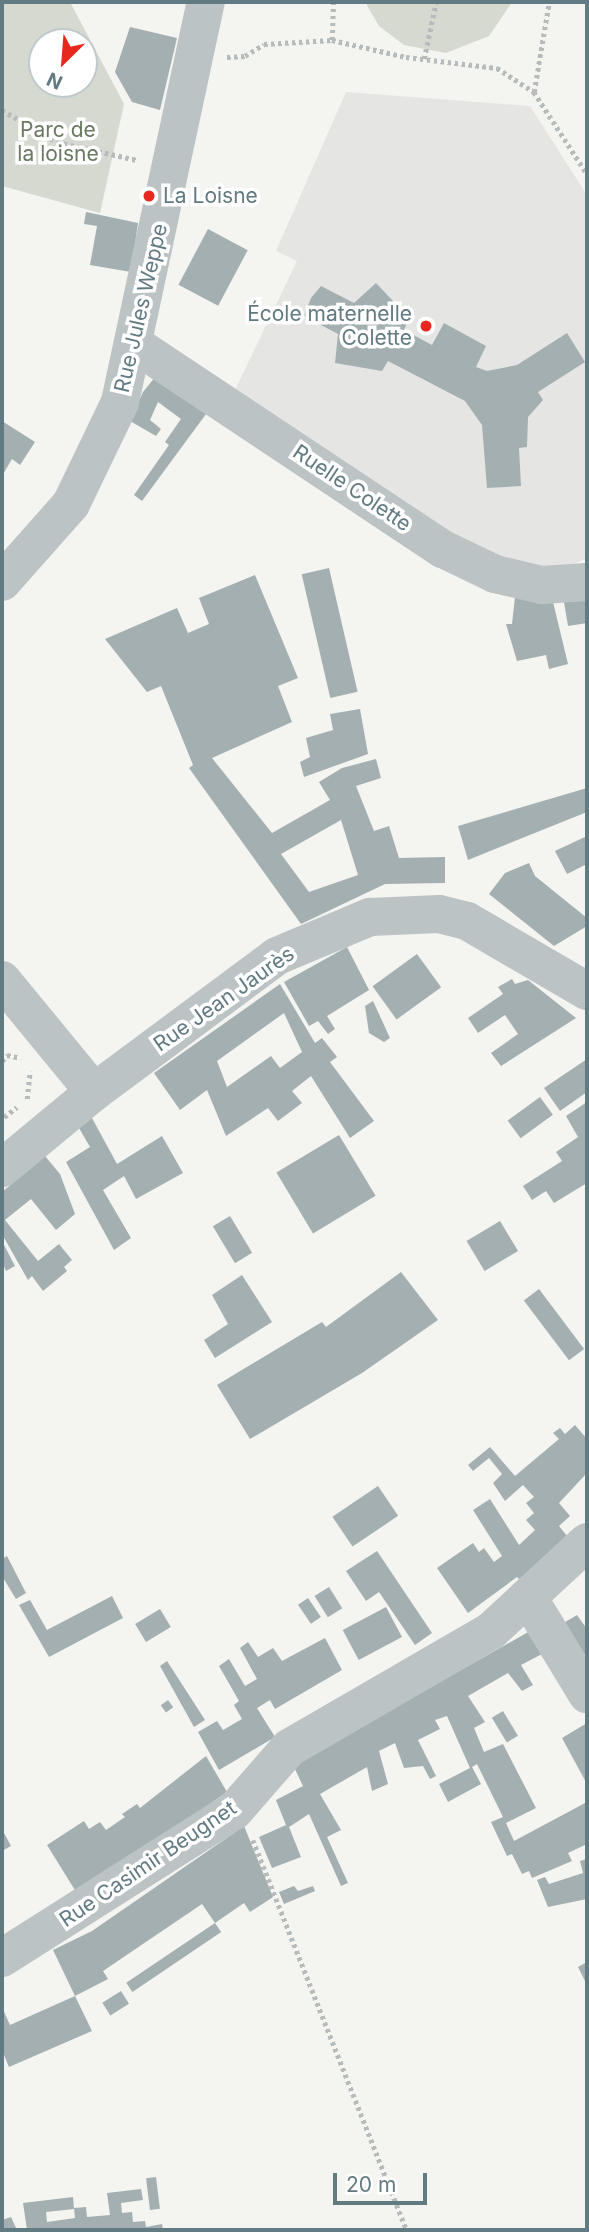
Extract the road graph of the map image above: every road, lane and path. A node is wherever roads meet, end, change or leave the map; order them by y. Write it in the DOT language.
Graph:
graph roads {
  1 [pos="206,2"];
  2 [pos="333,2"];
  3 [pos="436,2"];
  4 [pos="549,2"];
  5 [pos="332,40"];
  6 [pos="194,57"];
  7 [pos="424,59"];
  8 [pos="534,92"];
  9 [pos="2,110"];
  10 [pos="172,169"];
  11 [pos="587,174"];
  12 [pos="134,344"];
  13 [pos="2,582"];
  14 [pos="587,582"];
  15 [pos="2,980"];
  16 [pos="587,990"];
  17 [pos="2,1061"];
  18 [pos="94,1092"];
  19 [pos="4,1117"];
  20 [pos="2,1168"];
  21 [pos="587,1542"];
  22 [pos="528,1597"];
  23 [pos="587,1694"];
  24 [pos="234,1811"];
  25 [pos="2,1958"];
  26 [pos="407,2230"];
  1 -- 6 [label="street, Rue Jules Weppe"];
  2 -- 5 [label="path"];
  3 -- 7 [label="path"];
  4 -- 8 [label="path"];
  5 -- 6 [label="path"];
  5 -- 7 [label="path"];
  6 -- 10 [label="street, Rue Jules Weppe"];
  7 -- 8 [label="path"];
  8 -- 11 [label="path"];
  9 -- 10 [label="path"];
  10 -- 12 [label="street, Rue Jules Weppe"];
  12 -- 13 [label="street, Rue Jules Weppe"];
  12 -- 14 [label="street, Ruelle Colette"];
  15 -- 18 [label="street"];
  16 -- 18 [label="street, Rue Jean Jaurès"];
  17 -- 19 [label="path"];
  18 -- 20 [label="street, Rue Jean Jaurès"];
  21 -- 22 [label="street, Rue Casimir Beugnet"];
  22 -- 23 [label="street"];
  22 -- 24 [label="street, Rue Casimir Beugnet"];
  24 -- 25 [label="street, Rue Casimir Beugnet"];
  24 -- 26 [label="path"];
}
